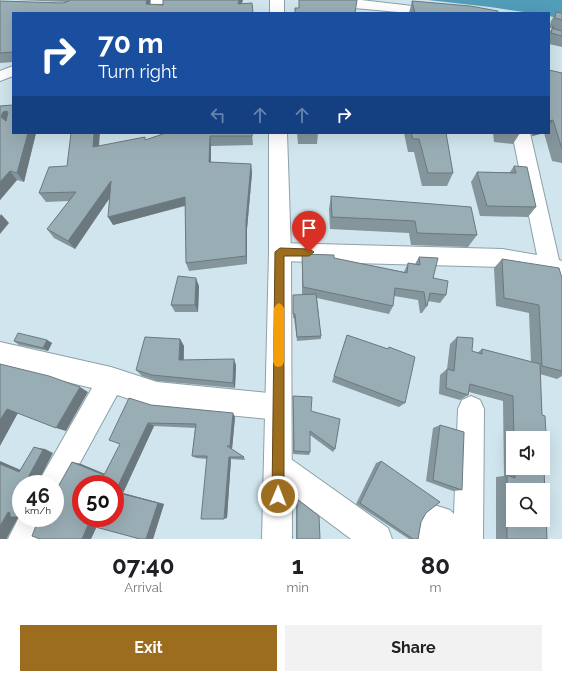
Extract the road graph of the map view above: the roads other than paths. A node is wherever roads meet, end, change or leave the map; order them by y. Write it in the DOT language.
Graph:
graph roads {
  1 [pos="158,0"];
  2 [pos="277,0"];
  3 [pos="310,0"];
  4 [pos="157,12"];
  5 [pos="277,12"];
  6 [pos="431,12"];
  7 [pos="12,72"];
  8 [pos="0,76"];
  9 [pos="278,134"];
  10 [pos="521,134"];
  11 [pos="280,252"];
  12 [pos="556,268"];
  13 [pos="0,354"];
  14 [pos="111,380"];
  15 [pos="278,407"];
  16 [pos="471,408"];
  17 [pos="278,467"];
  18 [pos="59,475"];
  19 [pos="30,527"];
  20 [pos="23,539"];
  21 [pos="277,539"];
  22 [pos="377,539"];
  23 [pos="427,539"];
  24 [pos="460,539"];
  25 [pos="468,539"];
  1 -- 4 [label="street"];
  2 -- 5 [label="street"];
  3 -- 6 [label="street"];
  7 -- 8 [label="street"];
  9 -- 11 [label="street"];
  10 -- 12 [label="street"];
  11 -- 12 [label="street"];
  11 -- 15 [label="street"];
  13 -- 14 [label="street"];
  14 -- 15 [label="street"];
  14 -- 18 [label="street"];
  15 -- 17 [label="street"];
  16 -- 25 [label="street"];
  17 -- 21 [label="street"];
  17 -- 22 [label="street"];
  19 -- 20 [label="street"];
  23 -- 24 [label="street"];
}
